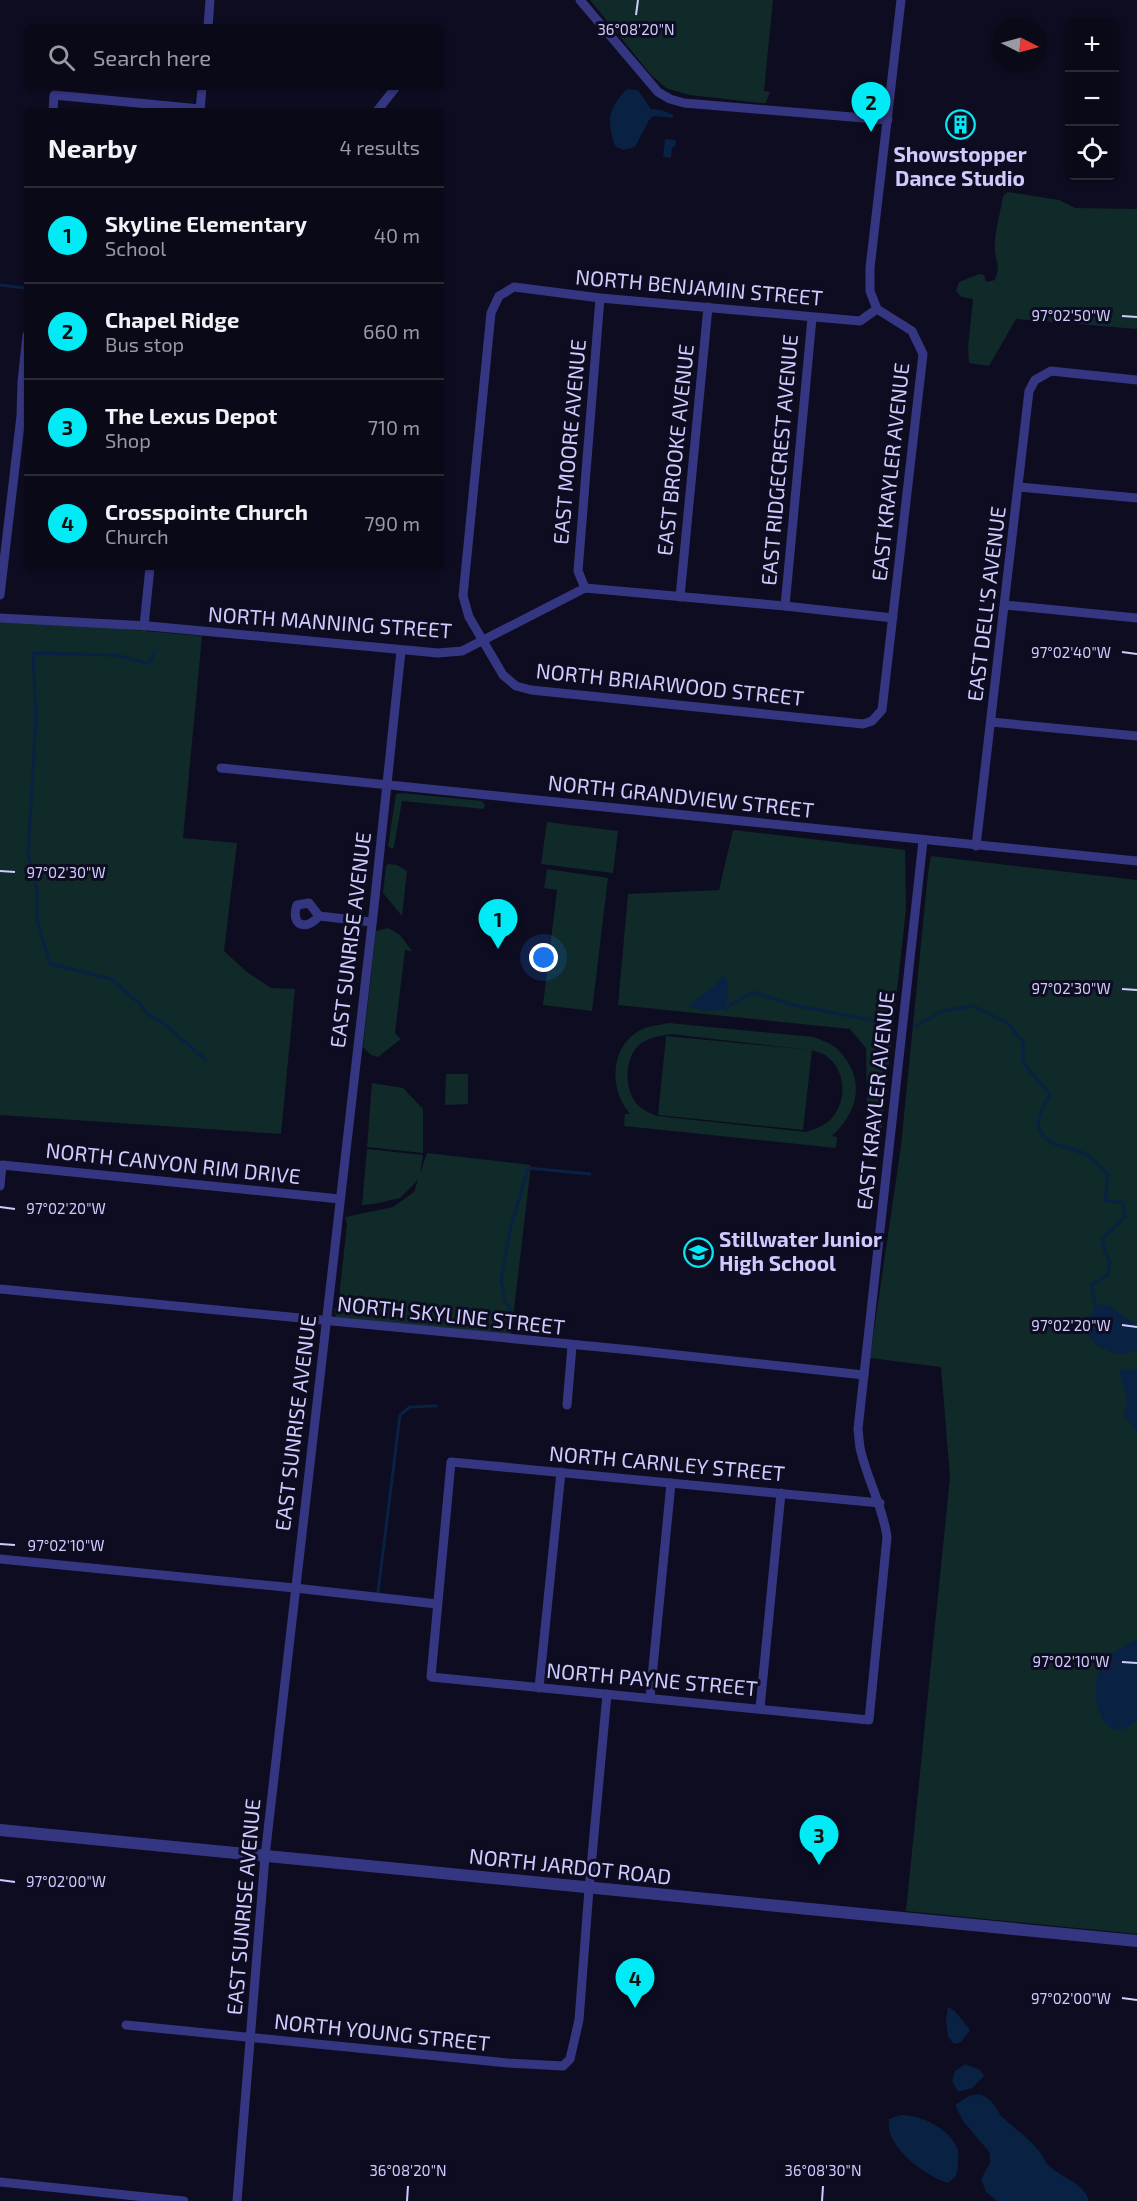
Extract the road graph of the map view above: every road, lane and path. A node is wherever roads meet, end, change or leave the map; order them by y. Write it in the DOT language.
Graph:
graph roads {
  1 [pos="210,0"];
  2 [pos="580,0"];
  3 [pos="901,0"];
  4 [pos="208,24"];
  5 [pos="202,90"];
  6 [pos="394,90"];
  7 [pos="53,108"];
  8 [pos="181,108"];
  9 [pos="200,108"];
  10 [pos="379,108"];
  11 [pos="888,120"];
  12 [pos="514,288"];
  13 [pos="600,298"];
  14 [pos="708,307"];
  15 [pos="877,309"];
  16 [pos="812,318"];
  17 [pos="24,363"];
  18 [pos="1137,380"];
  19 [pos="24,416"];
  20 [pos="1019,487"];
  21 [pos="1137,498"];
  22 [pos="150,570"];
  23 [pos="585,588"];
  24 [pos="0,594"];
  25 [pos="680,597"];
  26 [pos="1005,604"];
  27 [pos="785,606"];
  28 [pos="0,618"];
  29 [pos="893,618"];
  30 [pos="1137,618"];
  31 [pos="144,626"];
  32 [pos="483,639"];
  33 [pos="401,651"];
  34 [pos="876,718"];
  35 [pos="991,722"];
  36 [pos="1137,736"];
  37 [pos="221,768"];
  38 [pos="387,785"];
  39 [pos="923,841"];
  40 [pos="976,846"];
  41 [pos="1137,861"];
  42 [pos="319,916"];
  43 [pos="372,922"];
  44 [pos="0,1186"];
  45 [pos="339,1199"];
  46 [pos="0,1289"];
  47 [pos="326,1322"];
  48 [pos="572,1346"];
  49 [pos="864,1375"];
  50 [pos="567,1405"];
  51 [pos="561,1472"];
  52 [pos="671,1483"];
  53 [pos="781,1493"];
  54 [pos="880,1503"];
  55 [pos="0,1559"];
  56 [pos="295,1588"];
  57 [pos="437,1604"];
  58 [pos="539,1688"];
  59 [pos="607,1694"];
  60 [pos="650,1698"];
  61 [pos="760,1708"];
  62 [pos="869,1720"];
  63 [pos="0,1830"];
  64 [pos="265,1856"];
  65 [pos="589,1889"];
  66 [pos="1137,1941"];
  67 [pos="126,2025"];
  68 [pos="251,2038"];
  69 [pos="0,2182"];
  70 [pos="184,2201"];
  71 [pos="237,2201"];
  1 -- 4 [label="street"];
  2 -- 11 [label="street"];
  3 -- 11 [label="street"];
  5 -- 9 [label="street"];
  6 -- 10 [label="street"];
  7 -- 8 [label="street"];
  11 -- 15 [label="street"];
  12 -- 13 [label="street, NORTH BENJAMIN STREET"];
  12 -- 32 [label="street, NORTH BRIARWOOD STREET"];
  13 -- 14 [label="street, NORTH BENJAMIN STREET"];
  13 -- 23 [label="street, EAST MOORE AVENUE"];
  14 -- 16 [label="street, NORTH BENJAMIN STREET"];
  14 -- 25 [label="street, EAST BROOKE AVENUE"];
  15 -- 16 [label="street, NORTH BENJAMIN STREET"];
  15 -- 29 [label="street, EAST KRAYLER AVENUE"];
  16 -- 27 [label="street, EAST RIDGECREST AVENUE"];
  17 -- 19 [label="street"];
  18 -- 20 [label="street, EAST DELL'S AVENUE"];
  19 -- 24 [label="street"];
  20 -- 21 [label="street"];
  20 -- 26 [label="street, EAST DELL'S AVENUE"];
  22 -- 31 [label="street"];
  23 -- 25 [label="street"];
  23 -- 32 [label="street, NORTH MANNING STREET"];
  25 -- 27 [label="street"];
  26 -- 30 [label="street"];
  26 -- 35 [label="street, EAST DELL'S AVENUE"];
  27 -- 29 [label="street"];
  28 -- 31 [label="street, NORTH MANNING STREET"];
  29 -- 34 [label="street, EAST KRAYLER AVENUE"];
  31 -- 33 [label="street, NORTH MANNING STREET"];
  32 -- 33 [label="street, NORTH MANNING STREET"];
  32 -- 34 [label="street, NORTH BRIARWOOD STREET"];
  33 -- 38 [label="street, EAST SUNRISE AVENUE"];
  35 -- 36 [label="street"];
  35 -- 40 [label="street, EAST DELL'S AVENUE"];
  37 -- 38 [label="street, NORTH GRANDVIEW STREET"];
  38 -- 39 [label="street, NORTH GRANDVIEW STREET"];
  38 -- 43 [label="street, EAST SUNRISE AVENUE"];
  39 -- 40 [label="street, NORTH GRANDVIEW STREET"];
  39 -- 49 [label="street, EAST KRAYLER AVENUE"];
  40 -- 41 [label="street, NORTH GRANDVIEW STREET"];
  42 -- 43 [label="street"];
  43 -- 45 [label="street, EAST SUNRISE AVENUE"];
  44 -- 45 [label="street, NORTH CANYON RIM DRIVE"];
  45 -- 47 [label="street, EAST SUNRISE AVENUE"];
  46 -- 47 [label="street, NORTH SKYLINE STREET"];
  47 -- 48 [label="street, NORTH SKYLINE STREET"];
  47 -- 56 [label="street, EAST SUNRISE AVENUE"];
  48 -- 49 [label="street, NORTH SKYLINE STREET"];
  48 -- 50 [label="street"];
  49 -- 54 [label="street, EAST KRAYLER AVENUE"];
  51 -- 52 [label="street, NORTH CARNLEY STREET"];
  51 -- 57 [label="street, NORTH CARNLEY STREET"];
  51 -- 58 [label="street"];
  52 -- 53 [label="street, NORTH CARNLEY STREET"];
  52 -- 60 [label="street"];
  53 -- 54 [label="street, NORTH CARNLEY STREET"];
  53 -- 61 [label="street"];
  54 -- 62 [label="street, EAST KRAYLER AVENUE"];
  55 -- 56 [label="street"];
  56 -- 57 [label="street"];
  56 -- 64 [label="street, EAST SUNRISE AVENUE"];
  57 -- 58 [label="street, NORTH PAYNE STREET"];
  58 -- 59 [label="street, NORTH PAYNE STREET"];
  59 -- 60 [label="street, NORTH PAYNE STREET"];
  59 -- 65 [label="street"];
  60 -- 61 [label="street, NORTH PAYNE STREET"];
  61 -- 62 [label="street, NORTH PAYNE STREET"];
  63 -- 64 [label="street, NORTH JARDOT ROAD"];
  64 -- 65 [label="street, NORTH JARDOT ROAD"];
  64 -- 68 [label="street, EAST SUNRISE AVENUE"];
  65 -- 66 [label="street, NORTH JARDOT ROAD"];
  65 -- 68 [label="street, NORTH YOUNG STREET"];
  67 -- 68 [label="street, NORTH YOUNG STREET"];
  68 -- 71 [label="street, EAST SUNRISE AVENUE"];
  69 -- 70 [label="street"];
}
